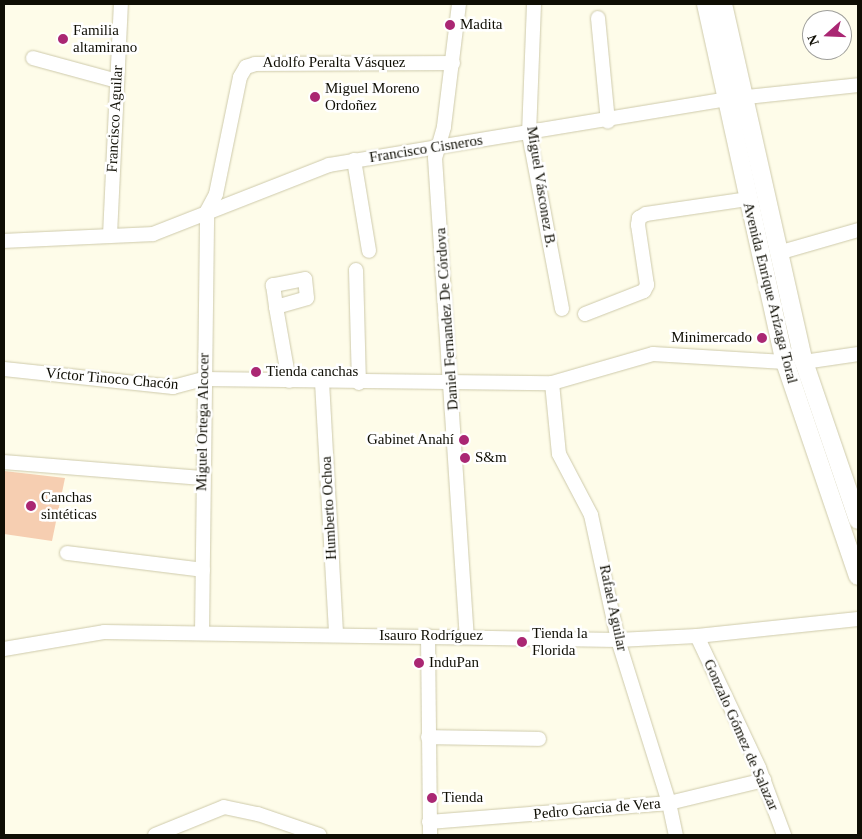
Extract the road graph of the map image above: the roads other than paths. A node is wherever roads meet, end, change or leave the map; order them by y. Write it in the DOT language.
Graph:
graph roads {
  1 [pos="122,4"];
  2 [pos="459,4"];
  3 [pos="534,4"];
  4 [pos="706,4"];
  5 [pos="724,4"];
  6 [pos="598,18"];
  7 [pos="33,58"];
  8 [pos="453,63"];
  9 [pos="117,80"];
  10 [pos="858,85"];
  11 [pos="736,98"];
  12 [pos="608,122"];
  13 [pos="529,134"];
  14 [pos="439,148"];
  15 [pos="354,160"];
  16 [pos="747,200"];
  17 [pos="207,211"];
  18 [pos="858,230"];
  19 [pos="110,235"];
  20 [pos="4,241"];
  21 [pos="369,251"];
  22 [pos="778,253"];
  23 [pos="356,270"];
  24 [pos="276,307"];
  25 [pos="562,309"];
  26 [pos="585,314"];
  27 [pos="858,354"];
  28 [pos="785,362"];
  29 [pos="804,362"];
  30 [pos="4,369"];
  31 [pos="203,379"];
  32 [pos="289,381"];
  33 [pos="322,382"];
  34 [pos="359,383"];
  35 [pos="453,383"];
  36 [pos="552,383"];
  37 [pos="4,462"];
  38 [pos="201,478"];
  39 [pos="858,520"];
  40 [pos="67,553"];
  41 [pos="203,570"];
  42 [pos="858,576"];
  43 [pos="858,619"];
  44 [pos="202,633"];
  45 [pos="336,635"];
  46 [pos="428,636"];
  47 [pos="467,636"];
  48 [pos="697,636"];
  49 [pos="618,640"];
  50 [pos="4,649"];
  51 [pos="428,737"];
  52 [pos="539,739"];
  53 [pos="764,780"];
  54 [pos="669,803"];
  55 [pos="429,829"];
  56 [pos="155,835"];
  57 [pos="318,835"];
  58 [pos="676,835"];
  59 [pos="784,835"];
  1 -- 9 [label="street, Francisco Aguilar"];
  2 -- 8 [label="street, Daniel Fernandez De Córdova"];
  3 -- 13 [label="street, Miguel Vásconez B."];
  4 -- 11 [label="main road, Avenida Enrique Arízaga Toral"];
  5 -- 11 [label="main road, Avenida Enrique Arízaga Toral"];
  6 -- 12 [label="street"];
  7 -- 9 [label="street"];
  8 -- 14 [label="street, Daniel Fernandez De Córdova"];
  8 -- 17 [label="street, Adolfo Peralta Vásquez"];
  9 -- 19 [label="street, Francisco Aguilar"];
  10 -- 11 [label="street, Francisco Cisneros"];
  11 -- 12 [label="street, Francisco Cisneros"];
  11 -- 16 [label="main road, Avenida Enrique Arízaga Toral"];
  11 -- 22 [label="main road, Avenida Enrique Arízaga Toral"];
  12 -- 13 [label="street, Francisco Cisneros"];
  13 -- 14 [label="street, Francisco Cisneros"];
  13 -- 25 [label="street, Miguel Vásconez B."];
  14 -- 15 [label="street, Francisco Cisneros"];
  14 -- 35 [label="street, Daniel Fernandez De Córdova"];
  15 -- 17 [label="street, Francisco Cisneros"];
  15 -- 21 [label="street"];
  16 -- 26 [label="street"];
  16 -- 28 [label="main road, Avenida Enrique Arízaga Toral"];
  17 -- 19 [label="street, Francisco Cisneros"];
  17 -- 31 [label="street, Miguel Ortega Alcocer"];
  18 -- 22 [label="street"];
  19 -- 20 [label="street, Francisco Cisneros"];
  22 -- 29 [label="main road, Avenida Enrique Arízaga Toral"];
  23 -- 34 [label="street"];
  24 -- 32 [label="street"];
  27 -- 29 [label="street"];
  28 -- 36 [label="street, Víctor Tinoco Chacón"];
  28 -- 42 [label="main road, Avenida Enrique Arízaga Toral"];
  29 -- 39 [label="main road, Avenida Enrique Arízaga Toral"];
  30 -- 31 [label="street, Víctor Tinoco Chacón"];
  31 -- 32 [label="street, Víctor Tinoco Chacón"];
  31 -- 38 [label="street, Miguel Ortega Alcocer"];
  32 -- 33 [label="street, Víctor Tinoco Chacón"];
  33 -- 34 [label="street, Víctor Tinoco Chacón"];
  33 -- 45 [label="street, Humberto Ochoa"];
  34 -- 35 [label="street, Víctor Tinoco Chacón"];
  35 -- 36 [label="street, Víctor Tinoco Chacón"];
  35 -- 47 [label="street, Daniel Fernandez De Córdova"];
  36 -- 49 [label="street, Rafael Aguilar"];
  37 -- 38 [label="street"];
  38 -- 41 [label="street, Miguel Ortega Alcocer"];
  40 -- 41 [label="street"];
  41 -- 44 [label="street, Miguel Ortega Alcocer"];
  43 -- 48 [label="street, Isauro Rodríguez"];
  44 -- 45 [label="street, Isauro Rodríguez"];
  44 -- 50 [label="street, Isauro Rodríguez"];
  45 -- 46 [label="street, Isauro Rodríguez"];
  46 -- 47 [label="street, Isauro Rodríguez"];
  46 -- 51 [label="street"];
  47 -- 49 [label="street, Isauro Rodríguez"];
  48 -- 49 [label="street, Isauro Rodríguez"];
  48 -- 53 [label="street, Gonzalo Gómez de Salazar"];
  49 -- 54 [label="street, Rafael Aguilar"];
  51 -- 52 [label="street"];
  51 -- 55 [label="street"];
  53 -- 54 [label="street, Pedro Garcia de Vera"];
  53 -- 59 [label="street, Gonzalo Gómez de Salazar"];
  54 -- 55 [label="street, Pedro Garcia de Vera"];
  54 -- 58 [label="street, Rafael Aguilar"];
  56 -- 57 [label="street"];
}
